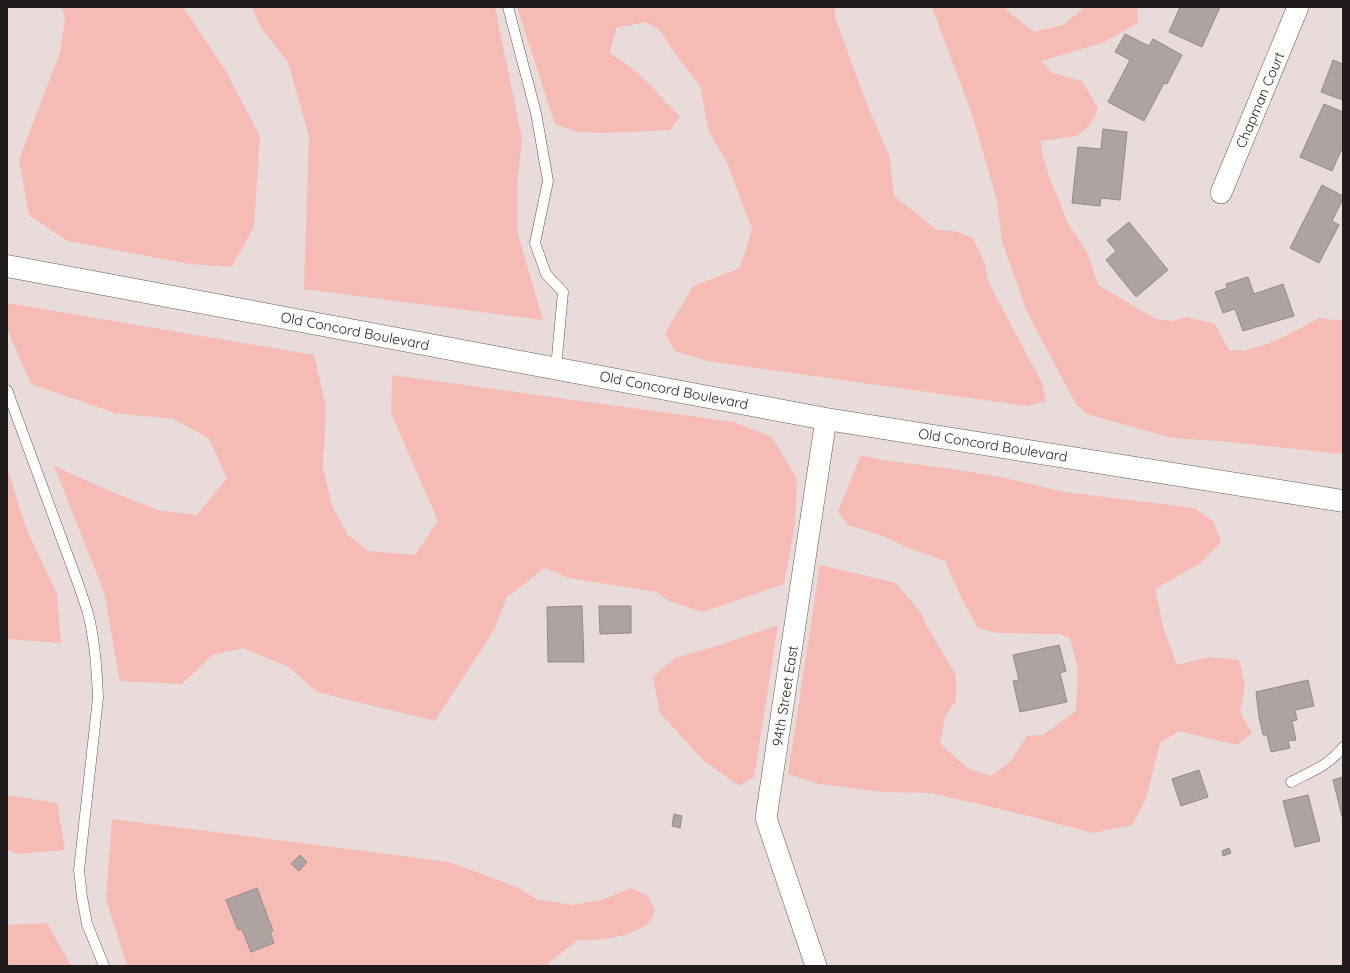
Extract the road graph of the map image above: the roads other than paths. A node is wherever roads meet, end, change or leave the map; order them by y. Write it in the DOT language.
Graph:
graph roads {
  1 [pos="508,7"];
  2 [pos="1298,7"];
  3 [pos="1221,193"];
  4 [pos="7,266"];
  5 [pos="556,368"];
  6 [pos="7,390"];
  7 [pos="826,418"];
  8 [pos="1343,502"];
  9 [pos="1343,748"];
  10 [pos="1291,782"];
  11 [pos="104,966"];
  12 [pos="816,966"];
  1 -- 5 [label="lane"];
  2 -- 3 [label="street, Chapman Court"];
  4 -- 5 [label="street, Old Concord Boulevard"];
  5 -- 7 [label="street, Old Concord Boulevard"];
  6 -- 11 [label="lane"];
  7 -- 8 [label="street, Old Concord Boulevard"];
  7 -- 12 [label="street, 94th Street East"];
  9 -- 10 [label="lane"];
}
